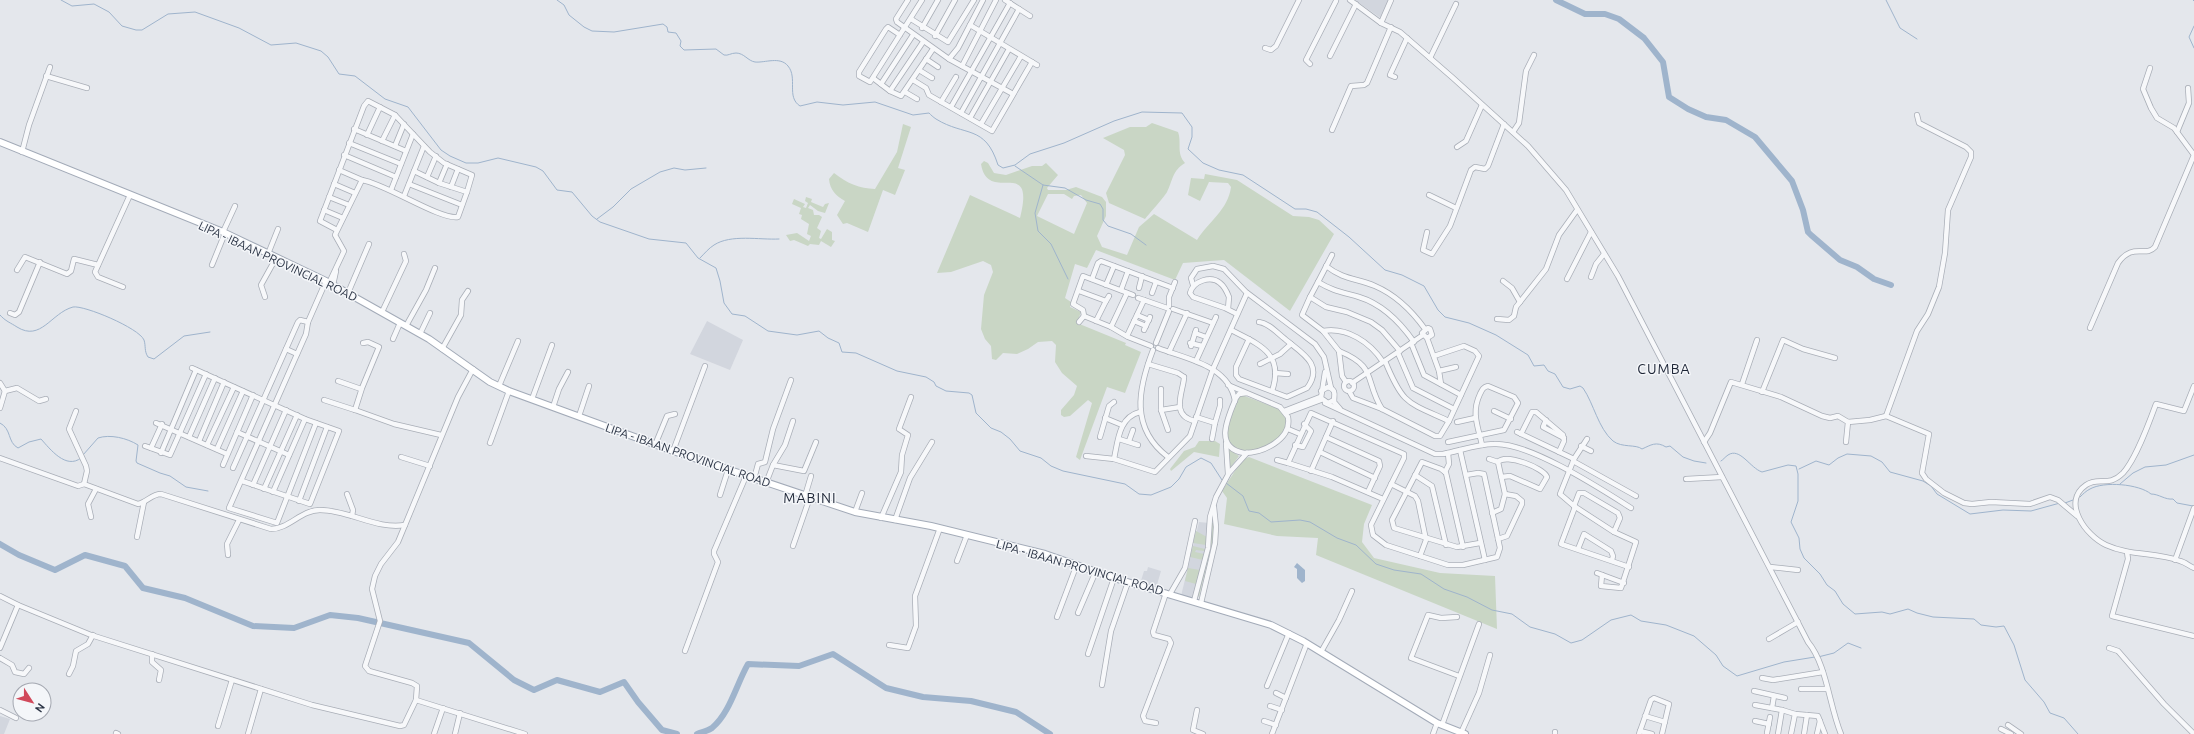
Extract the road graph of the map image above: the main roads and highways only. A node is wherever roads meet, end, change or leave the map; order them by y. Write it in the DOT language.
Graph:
graph roads {
  1 [pos="0,142"];
  2 [pos="1463,733"];
  1 -- 2 [label="main road, LIPA - IBAAN PROVINCIAL ROAD"];
}
